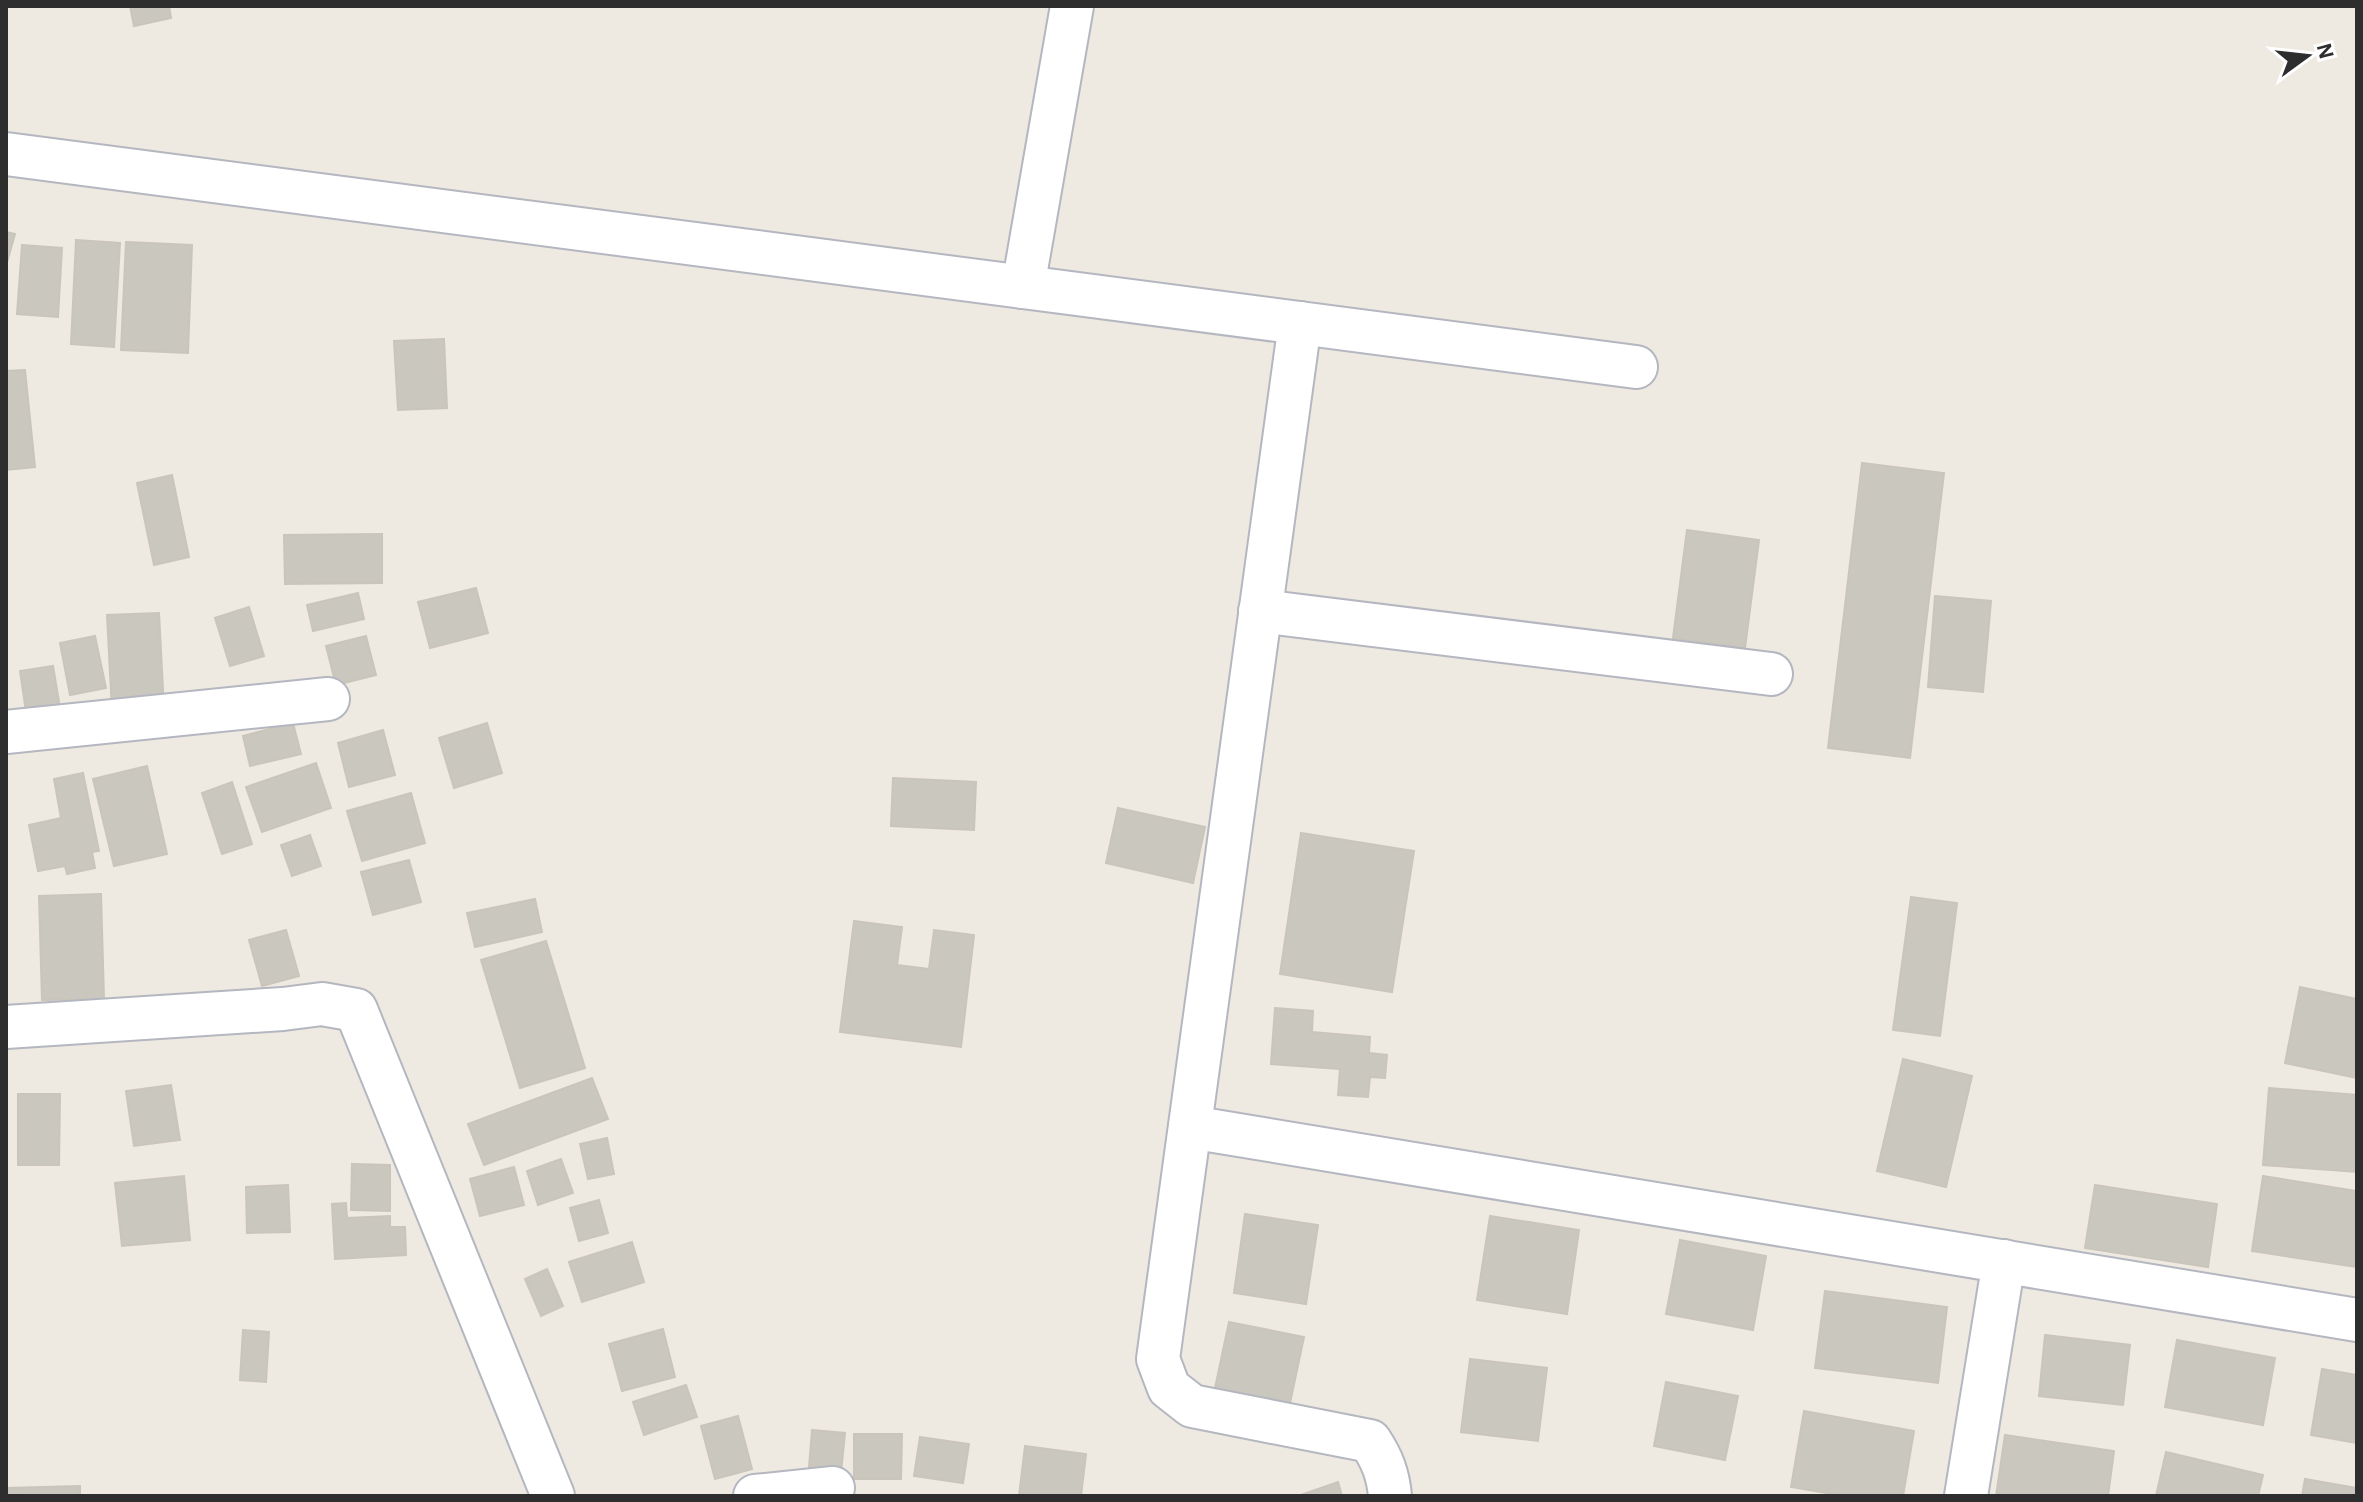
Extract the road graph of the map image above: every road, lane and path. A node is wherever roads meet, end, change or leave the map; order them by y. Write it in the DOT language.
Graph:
graph roads {
  1 [pos="1072,6"];
  2 [pos="6,154"];
  3 [pos="1023,287"];
  4 [pos="1300,323"];
  5 [pos="1636,367"];
  6 [pos="1260,611"];
  7 [pos="1771,674"];
  8 [pos="328,699"];
  9 [pos="6,732"];
  10 [pos="6,1027"];
  11 [pos="1190,1127"];
  12 [pos="2004,1261"];
  13 [pos="2357,1320"];
  14 [pos="833,1488"];
  15 [pos="553,1496"];
  16 [pos="755,1496"];
  17 [pos="1390,1496"];
  18 [pos="1966,1496"];
  1 -- 3 [label="street"];
  2 -- 3 [label="street"];
  3 -- 4 [label="street"];
  4 -- 5 [label="street"];
  4 -- 6 [label="street"];
  6 -- 7 [label="street"];
  6 -- 11 [label="street"];
  8 -- 9 [label="street"];
  10 -- 15 [label="street"];
  11 -- 12 [label="street"];
  11 -- 17 [label="street"];
  12 -- 13 [label="street"];
  12 -- 18 [label="street"];
  14 -- 16 [label="street"];
}
